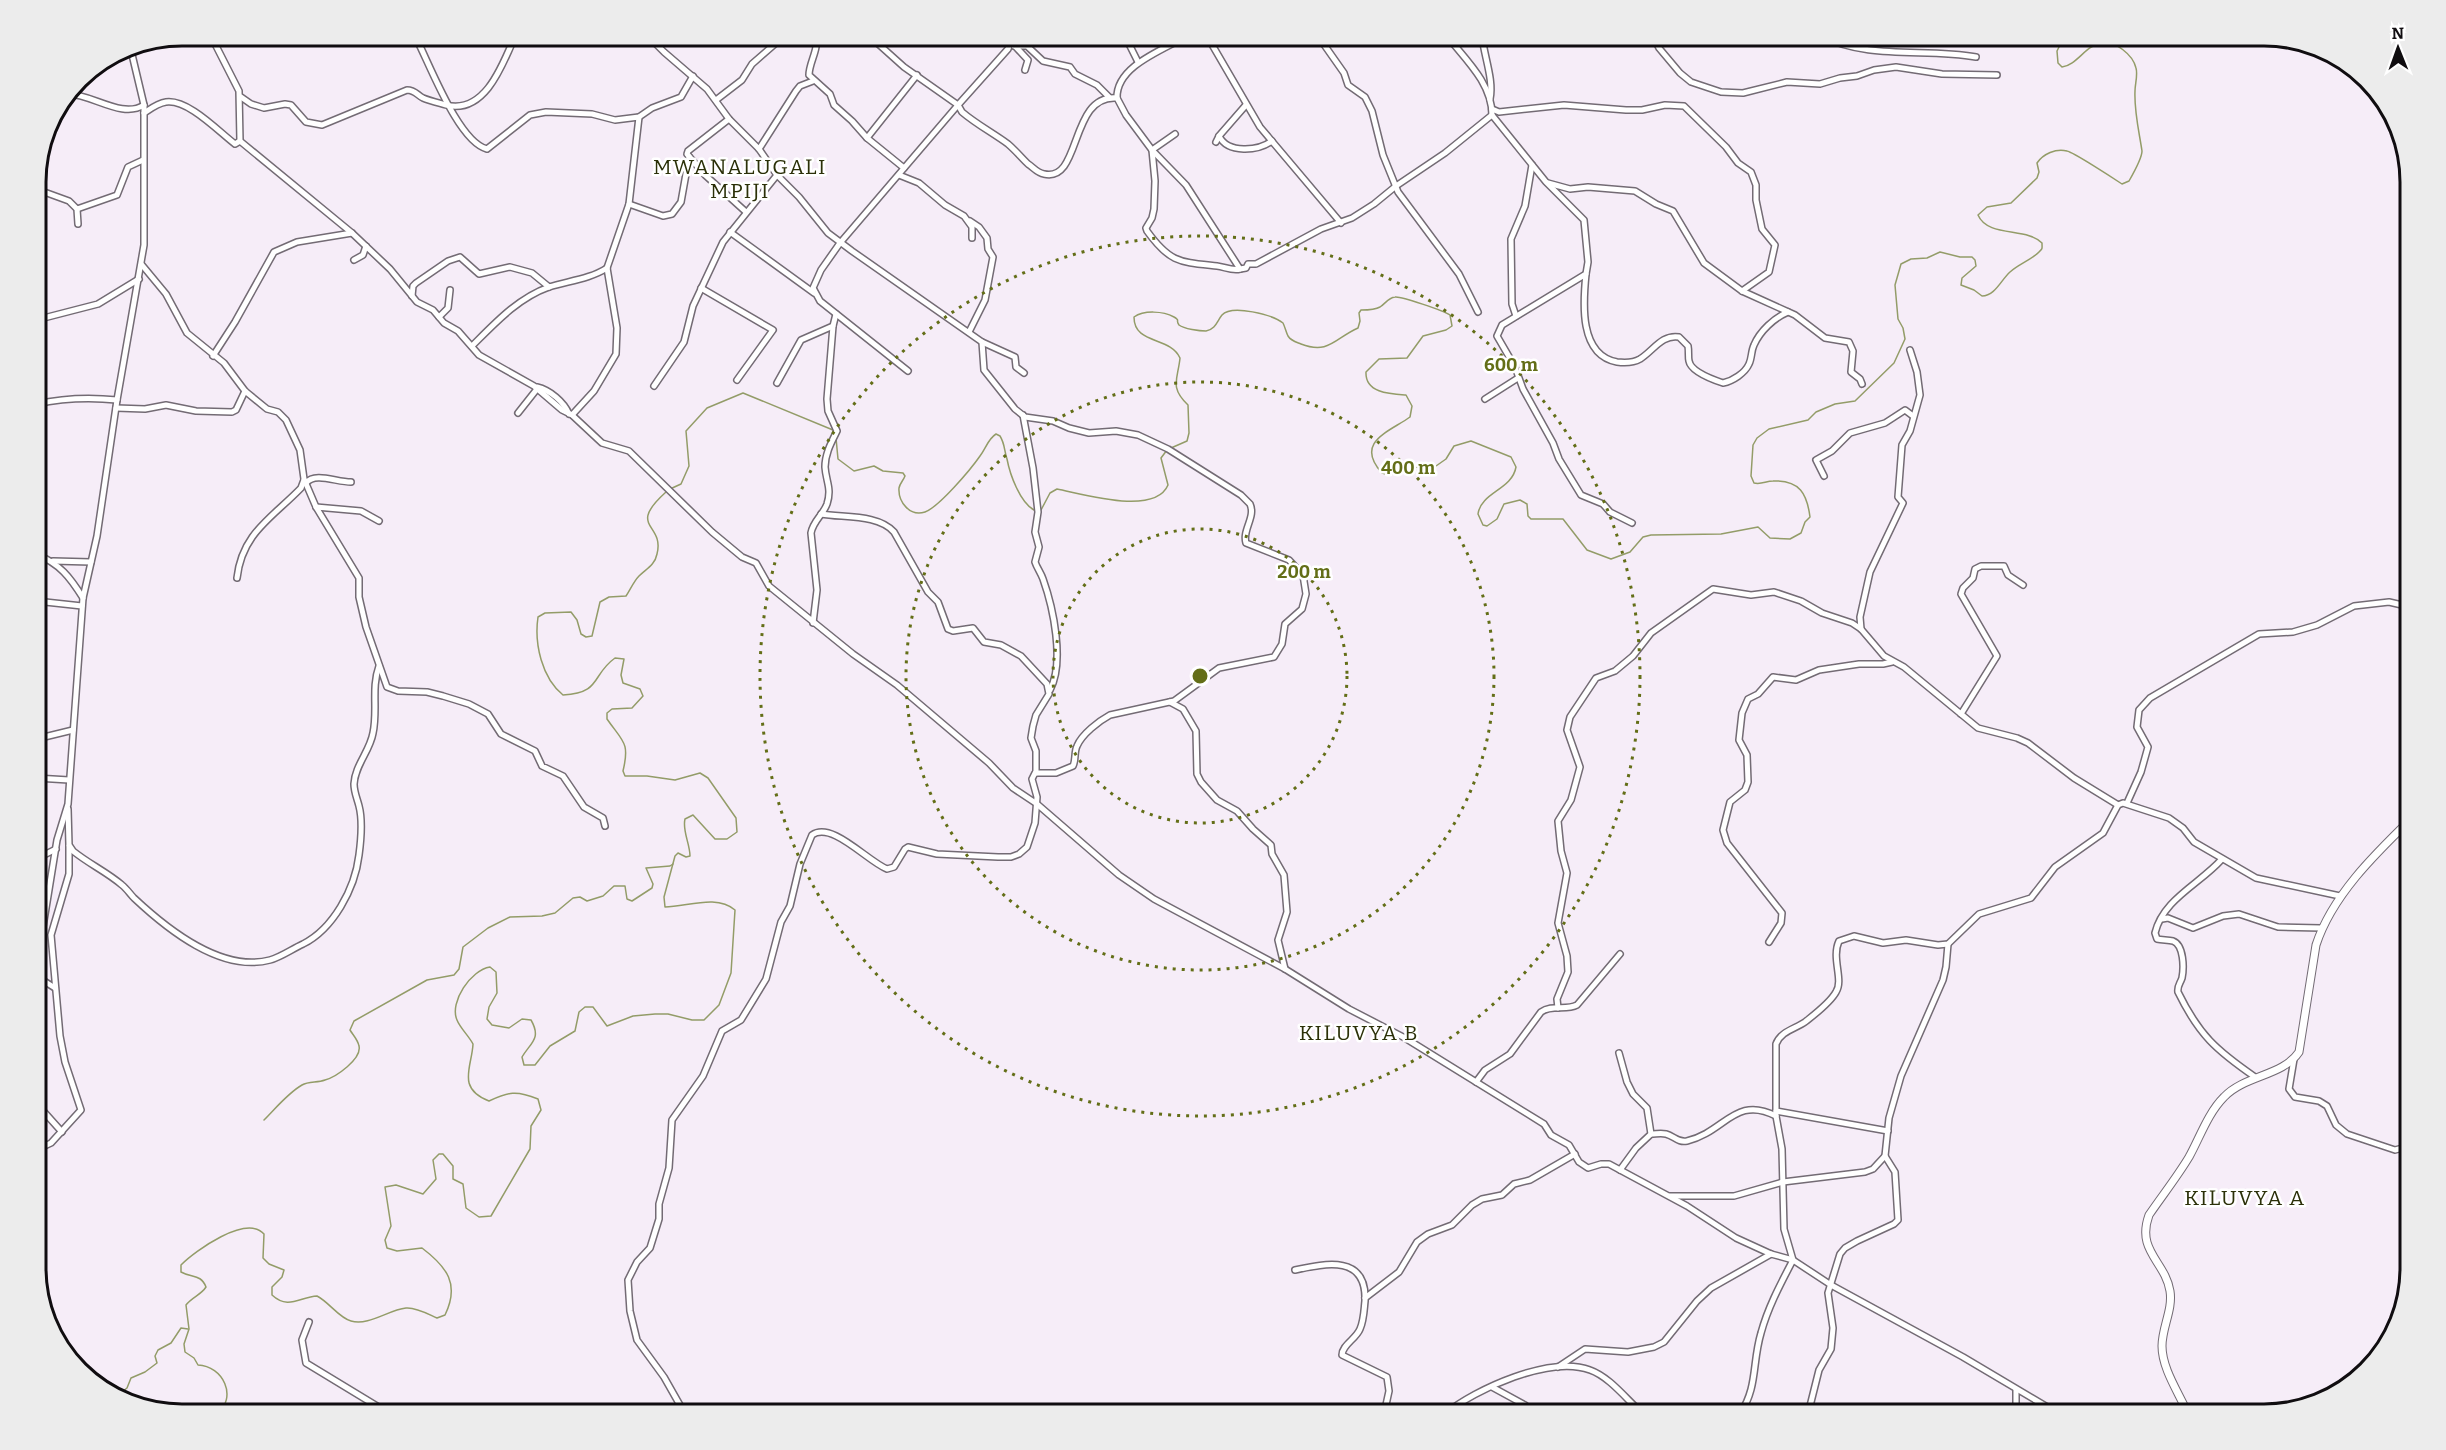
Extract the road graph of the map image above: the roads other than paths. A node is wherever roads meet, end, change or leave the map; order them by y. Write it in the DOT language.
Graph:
graph roads {
  1 [pos="1325,46"];
  2 [pos="1455,46"];
  3 [pos="1484,46"];
  4 [pos="1658,46"];
  5 [pos="1850,46"];
  6 [pos="217,47"];
  7 [pos="420,47"];
  8 [pos="510,47"];
  9 [pos="659,47"];
  10 [pos="772,47"];
  11 [pos="816,47"];
  12 [pos="881,47"];
  13 [pos="1011,47"];
  14 [pos="1014,47"];
  15 [pos="1028,47"];
  16 [pos="1130,47"];
  17 [pos="1167,47"];
  18 [pos="1213,47"];
  19 [pos="132,56"];
  20 [pos="1976,57"];
  21 [pos="1138,62"];
  22 [pos="1025,70"];
  23 [pos="917,75"];
  24 [pos="1997,75"];
  25 [pos="693,76"];
  26 [pos="813,81"];
  27 [pos="79,95"];
  28 [pos="1109,97"];
  29 [pos="241,98"];
  30 [pos="1117,98"];
  31 [pos="716,100"];
  32 [pos="1490,101"];
  33 [pos="144,105"];
  34 [pos="958,105"];
  35 [pos="1246,105"];
  36 [pos="448,106"];
  37 [pos="1492,112"];
  38 [pos="144,113"];
  39 [pos="639,117"];
  40 [pos="729,119"];
  41 [pos="1175,134"];
  42 [pos="867,138"];
  43 [pos="240,141"];
  44 [pos="1272,141"];
  45 [pos="759,149"];
  46 [pos="1152,150"];
  47 [pos="688,157"];
  48 [pos="143,160"];
  49 [pos="1532,165"];
  50 [pos="904,168"];
  51 [pos="777,175"];
  52 [pos="899,175"];
  53 [pos="1546,182"];
  54 [pos="1396,186"];
  55 [pos="47,193"];
  56 [pos="629,204"];
  57 [pos="77,209"];
  58 [pos="747,212"];
  59 [pos="970,221"];
  60 [pos="1341,223"];
  61 [pos="78,224"];
  62 [pos="730,232"];
  63 [pos="352,233"];
  64 [pos="972,238"];
  65 [pos="840,243"];
  66 [pos="366,246"];
  67 [pos="354,260"];
  68 [pos="142,265"];
  69 [pos="607,268"];
  70 [pos="1240,269"];
  71 [pos="1586,274"];
  72 [pos="140,279"];
  73 [pos="549,287"];
  74 [pos="701,288"];
  75 [pos="450,290"];
  76 [pos="1742,291"];
  77 [pos="814,293"];
  78 [pos="412,296"];
  79 [pos="1478,312"];
  80 [pos="1788,312"];
  81 [pos="836,314"];
  82 [pos="1516,316"];
  83 [pos="47,317"];
  84 [pos="439,317"];
  85 [pos="833,326"];
  86 [pos="969,332"];
  87 [pos="982,342"];
  88 [pos="472,346"];
  89 [pos="1910,350"];
  90 [pos="213,356"];
  91 [pos="908,371"];
  92 [pos="1024,374"];
  93 [pos="1518,378"];
  94 [pos="737,380"];
  95 [pos="777,384"];
  96 [pos="1862,384"];
  97 [pos="654,386"];
  98 [pos="536,388"];
  99 [pos="245,391"];
  100 [pos="1485,399"];
  101 [pos="117,400"];
  102 [pos="47,402"];
  103 [pos="116,408"];
  104 [pos="518,413"];
  105 [pos="571,414"];
  106 [pos="1023,415"];
  107 [pos="1913,416"];
  108 [pos="1824,476"];
  109 [pos="305,481"];
  110 [pos="351,482"];
  111 [pos="316,507"];
  112 [pos="821,514"];
  113 [pos="380,520"];
  114 [pos="1632,523"];
  115 [pos="47,559"];
  116 [pos="51,561"];
  117 [pos="91,562"];
  118 [pos="237,578"];
  119 [pos="2023,585"];
  120 [pos="83,598"];
  121 [pos="47,602"];
  122 [pos="2399,604"];
  123 [pos="82,606"];
  124 [pos="813,623"];
  125 [pos="1861,629"];
  126 [pos="1892,662"];
  127 [pos="379,666"];
  128 [pos="1050,690"];
  129 [pos="1170,702"];
  130 [pos="1961,714"];
  131 [pos="73,730"];
  132 [pos="47,736"];
  133 [pos="1036,773"];
  134 [pos="47,779"];
  135 [pos="69,780"];
  136 [pos="1035,803"];
  137 [pos="2127,803"];
  138 [pos="68,804"];
  139 [pos="2118,805"];
  140 [pos="605,826"];
  141 [pos="2400,831"];
  142 [pos="69,845"];
  143 [pos="56,849"];
  144 [pos="47,854"];
  145 [pos="2222,859"];
  146 [pos="2340,896"];
  147 [pos="47,903"];
  148 [pos="2162,919"];
  149 [pos="2321,928"];
  150 [pos="1769,942"];
  151 [pos="1948,944"];
  152 [pos="1620,954"];
  153 [pos="1285,969"];
  154 [pos="47,983"];
  155 [pos="55,988"];
  156 [pos="1558,1008"];
  157 [pos="1619,1053"];
  158 [pos="2294,1059"];
  159 [pos="2255,1077"];
  160 [pos="1476,1082"];
  161 [pos="1776,1114"];
  162 [pos="47,1115"];
  163 [pos="1888,1131"];
  164 [pos="62,1132"];
  165 [pos="1652,1134"];
  166 [pos="47,1145"];
  167 [pos="2400,1149"];
  168 [pos="1575,1154"];
  169 [pos="1885,1156"];
  170 [pos="1620,1170"];
  171 [pos="1783,1182"];
  172 [pos="1669,1196"];
  173 [pos="1771,1254"];
  174 [pos="1793,1260"];
  175 [pos="1295,1270"];
  176 [pos="1831,1285"];
  177 [pos="1365,1298"];
  178 [pos="309,1322"];
  179 [pos="1558,1367"];
  180 [pos="1492,1387"];
  181 [pos="2016,1390"];
  182 [pos="374,1404"];
  183 [pos="679,1404"];
  184 [pos="1386,1404"];
  185 [pos="1458,1404"];
  186 [pos="1523,1404"];
  187 [pos="1631,1404"];
  188 [pos="1745,1404"];
  189 [pos="1810,1404"];
  190 [pos="2016,1404"];
  191 [pos="2041,1404"];
  192 [pos="2184,1404"];
  1 -- 54 [label="street"];
  2 -- 32 [label="street"];
  3 -- 32 [label="street"];
  4 -- 24 [label="street"];
  5 -- 20 [label="street"];
  6 -- 29 [label="street"];
  7 -- 36 [label="street"];
  8 -- 36 [label="street"];
  9 -- 25 [label="street"];
  10 -- 31 [label="street"];
  11 -- 26 [label="street"];
  12 -- 23 [label="street"];
  13 -- 34 [label="street"];
  14 -- 22 [label="street"];
  15 -- 28 [label="street"];
  16 -- 21 [label="street"];
  17 -- 21 [label="street"];
  18 -- 35 [label="street"];
  19 -- 33 [label="street"];
  21 -- 30 [label="street"];
  23 -- 34 [label="street"];
  23 -- 42 [label="street"];
  25 -- 31 [label="street"];
  25 -- 39 [label="street"];
  26 -- 42 [label="street"];
  26 -- 45 [label="street"];
  27 -- 33 [label="street"];
  28 -- 30 [label="street"];
  28 -- 34 [label="street"];
  29 -- 36 [label="street"];
  29 -- 43 [label="street"];
  30 -- 46 [label="street"];
  31 -- 40 [label="street"];
  32 -- 37 [label="street"];
  33 -- 38 [label="street"];
  34 -- 50 [label="street"];
  35 -- 44 [label="street"];
  35 -- 44 [label="street"];
  36 -- 39 [label="street"];
  37 -- 49 [label="street"];
  37 -- 54 [label="street"];
  37 -- 76 [label="street"];
  38 -- 43 [label="street"];
  38 -- 48 [label="street"];
  39 -- 56 [label="street"];
  40 -- 45 [label="street"];
  40 -- 47 [label="street"];
  41 -- 46 [label="street"];
  42 -- 50 [label="street"];
  43 -- 63 [label="street"];
  44 -- 60 [label="street"];
  45 -- 51 [label="street"];
  46 -- 70 [label="street"];
  46 -- 70 [label="street"];
  47 -- 56 [label="street"];
  47 -- 58 [label="street"];
  48 -- 57 [label="street"];
  48 -- 68 [label="street"];
  49 -- 53 [label="street"];
  49 -- 82 [label="street"];
  50 -- 52 [label="street"];
  51 -- 58 [label="street"];
  51 -- 65 [label="street"];
  52 -- 59 [label="street"];
  52 -- 65 [label="street"];
  53 -- 71 [label="street"];
  53 -- 76 [label="street"];
  54 -- 60 [label="street"];
  54 -- 79 [label="street"];
  55 -- 57 [label="street"];
  56 -- 69 [label="street"];
  57 -- 61 [label="street"];
  58 -- 62 [label="street"];
  59 -- 64 [label="street"];
  59 -- 86 [label="street"];
  60 -- 70 [label="street"];
  62 -- 74 [label="street"];
  62 -- 77 [label="street"];
  63 -- 66 [label="street"];
  63 -- 90 [label="street"];
  65 -- 77 [label="street"];
  65 -- 86 [label="street"];
  66 -- 67 [label="street"];
  66 -- 78 [label="street"];
  68 -- 72 [label="street"];
  68 -- 90 [label="street"];
  69 -- 73 [label="street"];
  69 -- 105 [label="street"];
  71 -- 80 [label="street"];
  71 -- 82 [label="street"];
  72 -- 83 [label="street"];
  72 -- 101 [label="street"];
  73 -- 78 [label="street"];
  73 -- 88 [label="street"];
  74 -- 94 [label="street"];
  74 -- 97 [label="street"];
  75 -- 84 [label="street"];
  76 -- 80 [label="street"];
  77 -- 81 [label="street"];
  78 -- 84 [label="street"];
  80 -- 96 [label="street"];
  81 -- 85 [label="street"];
  81 -- 91 [label="street"];
  82 -- 93 [label="street"];
  84 -- 88 [label="street"];
  85 -- 95 [label="street"];
  85 -- 112 [label="street"];
  86 -- 87 [label="street"];
  87 -- 92 [label="street"];
  87 -- 106 [label="street"];
  88 -- 98 [label="street"];
  89 -- 107 [label="street"];
  90 -- 99 [label="street"];
  93 -- 100 [label="street"];
  93 -- 114 [label="street"];
  98 -- 104 [label="street"];
  98 -- 105 [label="street"];
  99 -- 103 [label="street"];
  99 -- 109 [label="street"];
  101 -- 102 [label="street"];
  101 -- 103 [label="street"];
  103 -- 117 [label="street"];
  105 -- 124 [label="street"];
  106 -- 128 [label="street"];
  106 -- 129 [label="street"];
  107 -- 108 [label="street"];
  107 -- 125 [label="street"];
  109 -- 110 [label="street"];
  109 -- 111 [label="street"];
  109 -- 118 [label="street"];
  111 -- 113 [label="street"];
  111 -- 127 [label="street"];
  112 -- 124 [label="street"];
  112 -- 128 [label="street"];
  115 -- 116 [label="street"];
  116 -- 117 [label="street"];
  116 -- 120 [label="street"];
  117 -- 120 [label="street"];
  119 -- 130 [label="street"];
  120 -- 123 [label="street"];
  121 -- 123 [label="street"];
  122 -- 137 [label="street"];
  123 -- 131 [label="street"];
  124 -- 136 [label="street"];
  125 -- 126 [label="street"];
  125 -- 156 [label="street"];
  126 -- 130 [label="street"];
  126 -- 150 [label="street"];
  127 -- 140 [label="street"];
  127 -- 142 [label="street"];
  128 -- 133 [label="street"];
  129 -- 133 [label="street"];
  129 -- 153 [label="street"];
  130 -- 139 [label="street"];
  131 -- 132 [label="street"];
  131 -- 135 [label="street"];
  133 -- 136 [label="street"];
  134 -- 135 [label="street"];
  135 -- 138 [label="street"];
  136 -- 153 [label="street"];
  136 -- 183 [label="street"];
  137 -- 139 [label="street"];
  137 -- 145 [label="street"];
  138 -- 142 [label="street"];
  138 -- 143 [label="street"];
  139 -- 151 [label="street"];
  141 -- 146 [label="street"];
  142 -- 155 [label="street"];
  143 -- 144 [label="street"];
  143 -- 147 [label="street"];
  145 -- 146 [label="street"];
  145 -- 148 [label="street"];
  146 -- 149 [label="street"];
  148 -- 149 [label="street"];
  148 -- 159 [label="street"];
  149 -- 158 [label="street"];
  151 -- 161 [label="street"];
  151 -- 163 [label="street"];
  152 -- 156 [label="street"];
  153 -- 160 [label="street"];
  154 -- 155 [label="street"];
  155 -- 164 [label="street"];
  156 -- 160 [label="street"];
  157 -- 165 [label="street"];
  158 -- 159 [label="street"];
  158 -- 167 [label="street"];
  159 -- 192 [label="street"];
  160 -- 168 [label="street"];
  161 -- 163 [label="street"];
  161 -- 165 [label="street"];
  161 -- 171 [label="street"];
  162 -- 164 [label="street"];
  163 -- 169 [label="street"];
  164 -- 166 [label="street"];
  165 -- 170 [label="street"];
  168 -- 170 [label="street"];
  168 -- 177 [label="street"];
  169 -- 171 [label="street"];
  169 -- 176 [label="street"];
  170 -- 172 [label="street"];
  171 -- 172 [label="street"];
  171 -- 174 [label="street"];
  172 -- 173 [label="street"];
  173 -- 174 [label="street"];
  173 -- 179 [label="street"];
  174 -- 176 [label="street"];
  174 -- 188 [label="street"];
  175 -- 177 [label="street"];
  176 -- 181 [label="street"];
  176 -- 189 [label="street"];
  177 -- 184 [label="street"];
  178 -- 182 [label="street"];
  179 -- 180 [label="street"];
  179 -- 187 [label="street"];
  180 -- 185 [label="street"];
  180 -- 186 [label="street"];
  181 -- 190 [label="street"];
  181 -- 191 [label="street"];
}
